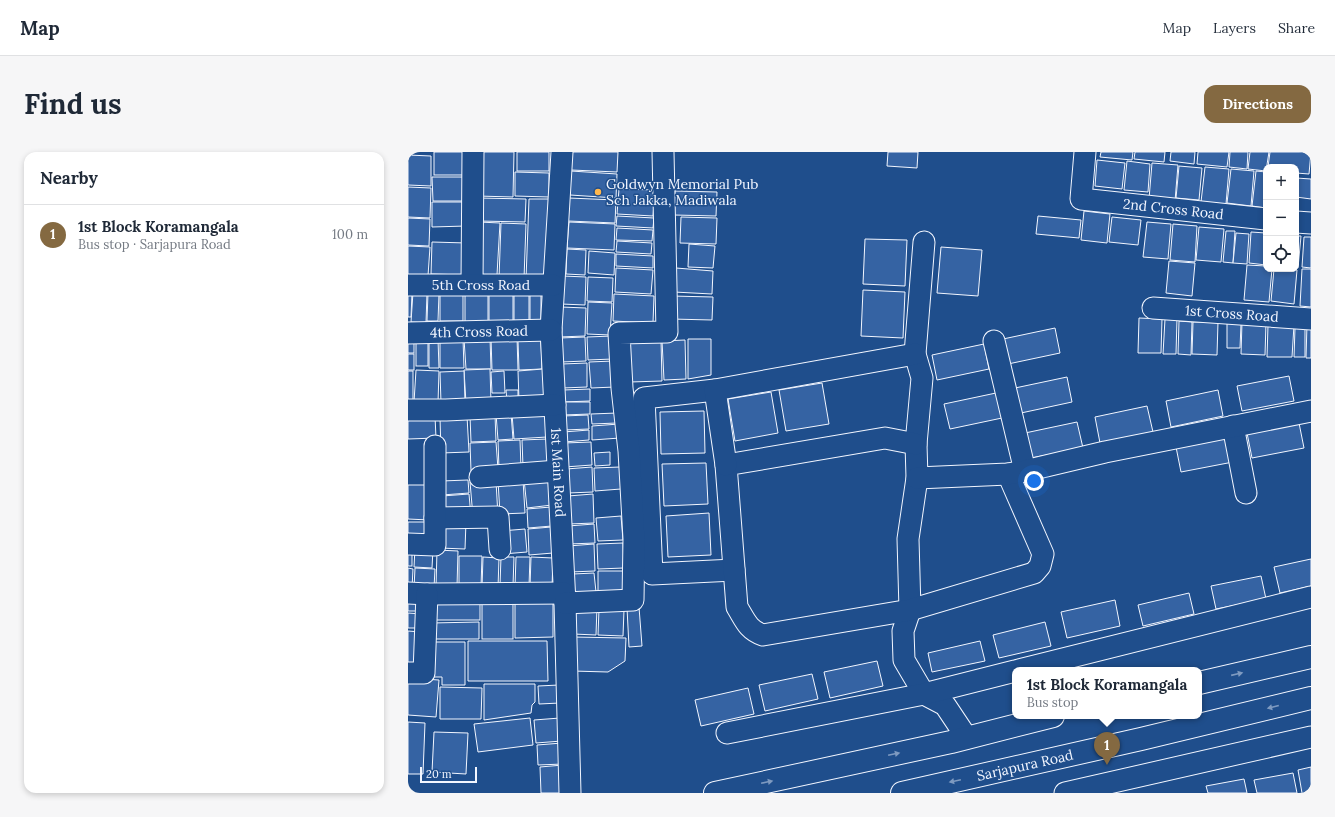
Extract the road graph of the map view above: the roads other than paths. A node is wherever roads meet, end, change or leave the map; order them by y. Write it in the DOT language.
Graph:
graph roads {
  1 [pos="473,152"];
  2 [pos="562,152"];
  3 [pos="663,152"];
  4 [pos="1085,152"];
  5 [pos="1263,219"];
  6 [pos="1299,222"];
  7 [pos="1311,223"];
  8 [pos="924,242"];
  9 [pos="472,284"];
  10 [pos="408,285"];
  11 [pos="553,285"];
  12 [pos="1153,308"];
  13 [pos="1311,319"];
  14 [pos="550,330"];
  15 [pos="408,333"];
  16 [pos="994,341"];
  17 [pos="915,354"];
  18 [pos="715,390"];
  19 [pos="555,405"];
  20 [pos="408,410"];
  21 [pos="1311,411"];
  22 [pos="1233,426"];
  23 [pos="916,444"];
  24 [pos="435,446"];
  25 [pos="726,465"];
  26 [pos="558,471"];
  27 [pos="1016,473"];
  28 [pos="480,477"];
  29 [pos="917,478"];
  30 [pos="1246,493"];
  31 [pos="435,518"];
  32 [pos="408,544"];
  33 [pos="500,549"];
  34 [pos="734,570"];
  35 [pos="418,593"];
  36 [pos="1311,597"];
  37 [pos="564,598"];
  38 [pos="910,610"];
  39 [pos="1311,657"];
  40 [pos="1031,667"];
  41 [pos="1012,672"];
  42 [pos="408,673"];
  43 [pos="1202,682"];
  44 [pos="924,694"];
  45 [pos="1311,698"];
  46 [pos="1041,719"];
  47 [pos="727,733"];
  48 [pos="1311,736"];
  49 [pos="967,738"];
  50 [pos="570,793"];
  51 [pos="715,793"];
  52 [pos="902,793"];
  53 [pos="1065,793"];
  1 -- 9 [label="street"];
  2 -- 11 [label="street, 1st Main Road"];
  3 -- 37 [label="street"];
  4 -- 5 [label="street, 2nd Cross Road"];
  6 -- 7 [label="street"];
  8 -- 17 [label="street"];
  9 -- 10 [label="street, 5th Cross Road"];
  9 -- 11 [label="street, 5th Cross Road"];
  11 -- 14 [label="street, 1st Main Road"];
  12 -- 13 [label="street, 1st Cross Road"];
  14 -- 15 [label="street, 4th Cross Road"];
  14 -- 19 [label="street, 1st Main Road"];
  16 -- 27 [label="street"];
  17 -- 18 [label="street"];
  17 -- 23 [label="street"];
  18 -- 25 [label="street"];
  18 -- 34 [label="street"];
  19 -- 20 [label="street"];
  19 -- 26 [label="street, 1st Main Road"];
  21 -- 22 [label="street"];
  22 -- 27 [label="street"];
  22 -- 30 [label="street"];
  23 -- 25 [label="street"];
  23 -- 29 [label="street"];
  24 -- 31 [label="street"];
  25 -- 34 [label="street"];
  26 -- 28 [label="street"];
  26 -- 37 [label="street, 1st Main Road"];
  27 -- 29 [label="street"];
  27 -- 38 [label="street"];
  29 -- 38 [label="street"];
  31 -- 32 [label="street"];
  31 -- 33 [label="street"];
  34 -- 38 [label="street"];
  35 -- 37 [label="street"];
  35 -- 42 [label="street"];
  36 -- 40 [label="street"];
  37 -- 50 [label="street, 1st Main Road"];
  38 -- 44 [label="street"];
  43 -- 39 [label="main road, one-way"];
  41 -- 44 [label="street"];
  44 -- 47 [label="street"];
  44 -- 49 [label="street"];
  45 -- 52 [label="main road, Sarjapura Road, one-way"];
  46 -- 49 [label="main road"];
  48 -- 53 [label="street"];
  51 -- 49 [label="main road, one-way"];
}
